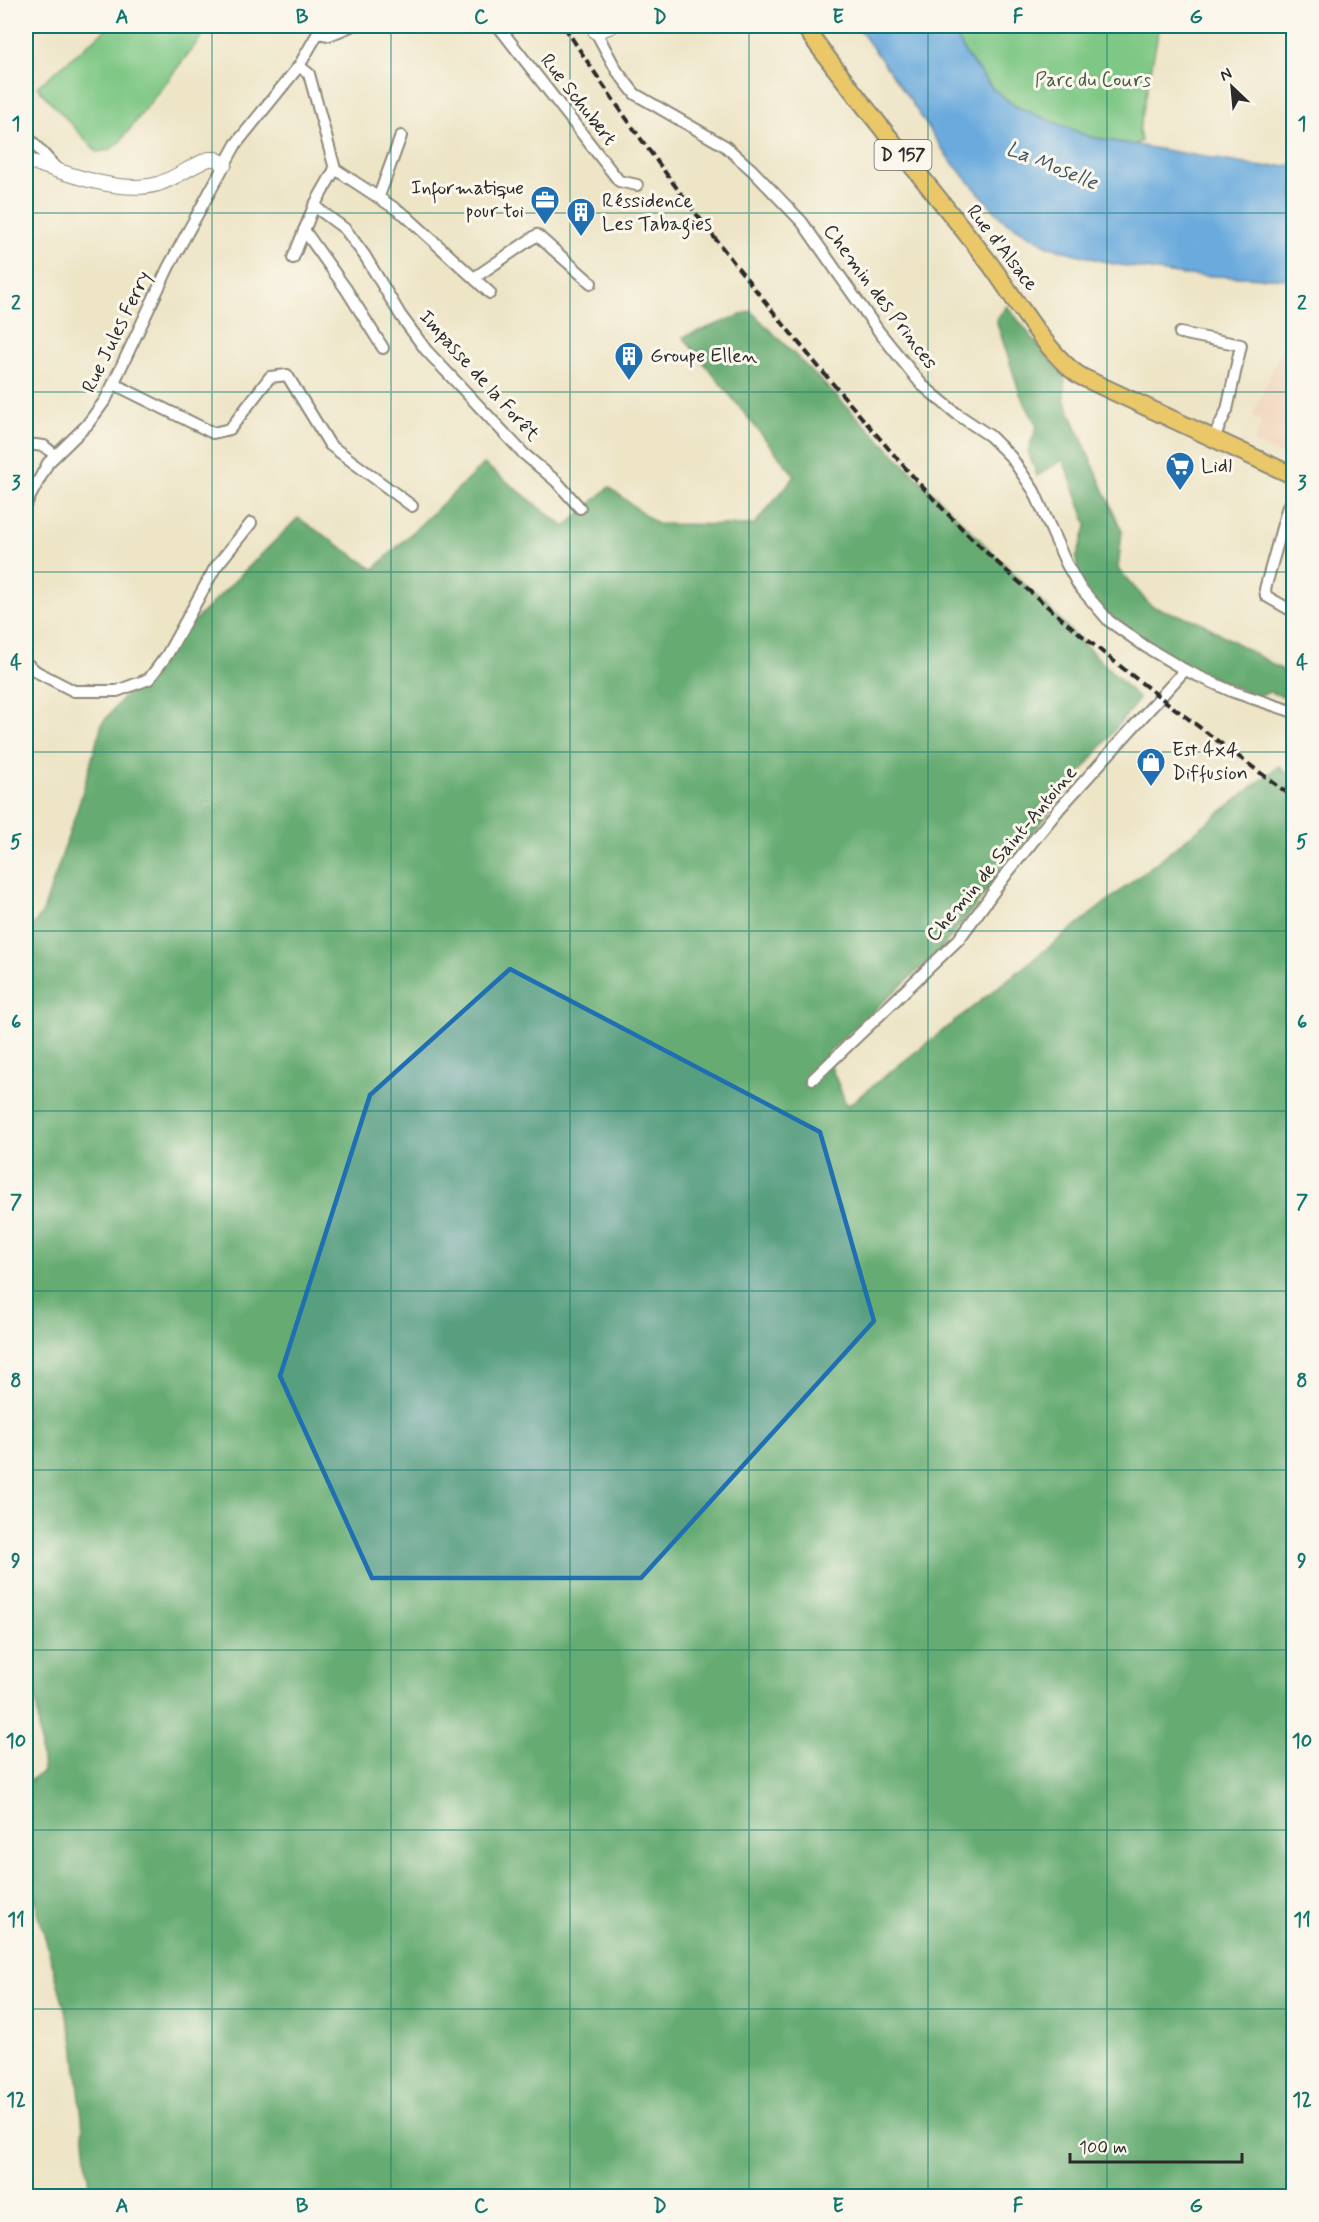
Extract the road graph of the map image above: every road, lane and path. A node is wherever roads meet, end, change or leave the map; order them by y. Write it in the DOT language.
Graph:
graph roads {
  1 [pos="498,26"];
  2 [pos="611,26"];
  3 [pos="804,26"];
  4 [pos="344,27"];
  5 [pos="320,29"];
  6 [pos="594,29"];
  7 [pos="299,66"];
  8 [pos="26,135"];
  9 [pos="401,136"];
  10 [pos="26,160"];
  11 [pos="225,164"];
  12 [pos="335,169"];
  13 [pos="58,171"];
  14 [pos="638,185"];
  15 [pos="379,196"];
  16 [pos="314,206"];
  17 [pos="304,230"];
  18 [pos="293,258"];
  19 [pos="474,278"];
  20 [pos="591,284"];
  21 [pos="490,293"];
  22 [pos="1180,333"];
  23 [pos="383,348"];
  24 [pos="114,384"];
  25 [pos="1213,439"];
  26 [pos="26,444"];
  27 [pos="55,455"];
  28 [pos="1293,476"];
  29 [pos="1293,498"];
  30 [pos="26,504"];
  31 [pos="412,506"];
  32 [pos="580,508"];
  33 [pos="250,523"];
  34 [pos="1293,612"];
  35 [pos="26,663"];
  36 [pos="1185,670"];
  37 [pos="1293,712"];
  38 [pos="813,1079"];
  1 -- 14 [label="street, Rue Schubert"];
  2 -- 6 [label="street"];
  3 -- 25 [label="main road, Rue d'Alsace / D 157"];
  4 -- 5 [label="street"];
  5 -- 7 [label="street, Rue Jules Ferry"];
  6 -- 36 [label="street, Chemin des Princes"];
  7 -- 11 [label="street, Rue Jules Ferry"];
  7 -- 12 [label="street"];
  8 -- 13 [label="street"];
  9 -- 15 [label="street"];
  10 -- 13 [label="street"];
  11 -- 13 [label="street"];
  11 -- 24 [label="street, Rue Jules Ferry"];
  12 -- 15 [label="street"];
  12 -- 16 [label="street"];
  15 -- 19 [label="street"];
  16 -- 17 [label="street"];
  16 -- 32 [label="street, Impasse de la Forêt"];
  17 -- 18 [label="street"];
  17 -- 23 [label="street"];
  19 -- 20 [label="street"];
  19 -- 21 [label="street"];
  22 -- 25 [label="street"];
  24 -- 27 [label="street, Rue Jules Ferry"];
  24 -- 31 [label="street"];
  25 -- 28 [label="main road, Rue d'Alsace / D 157"];
  26 -- 27 [label="street"];
  27 -- 30 [label="street, Rue Jules Ferry"];
  29 -- 34 [label="street"];
  33 -- 35 [label="street"];
  36 -- 37 [label="street, Chemin des Princes"];
  36 -- 38 [label="street, Chemin de Saint-Antoine"];
}
